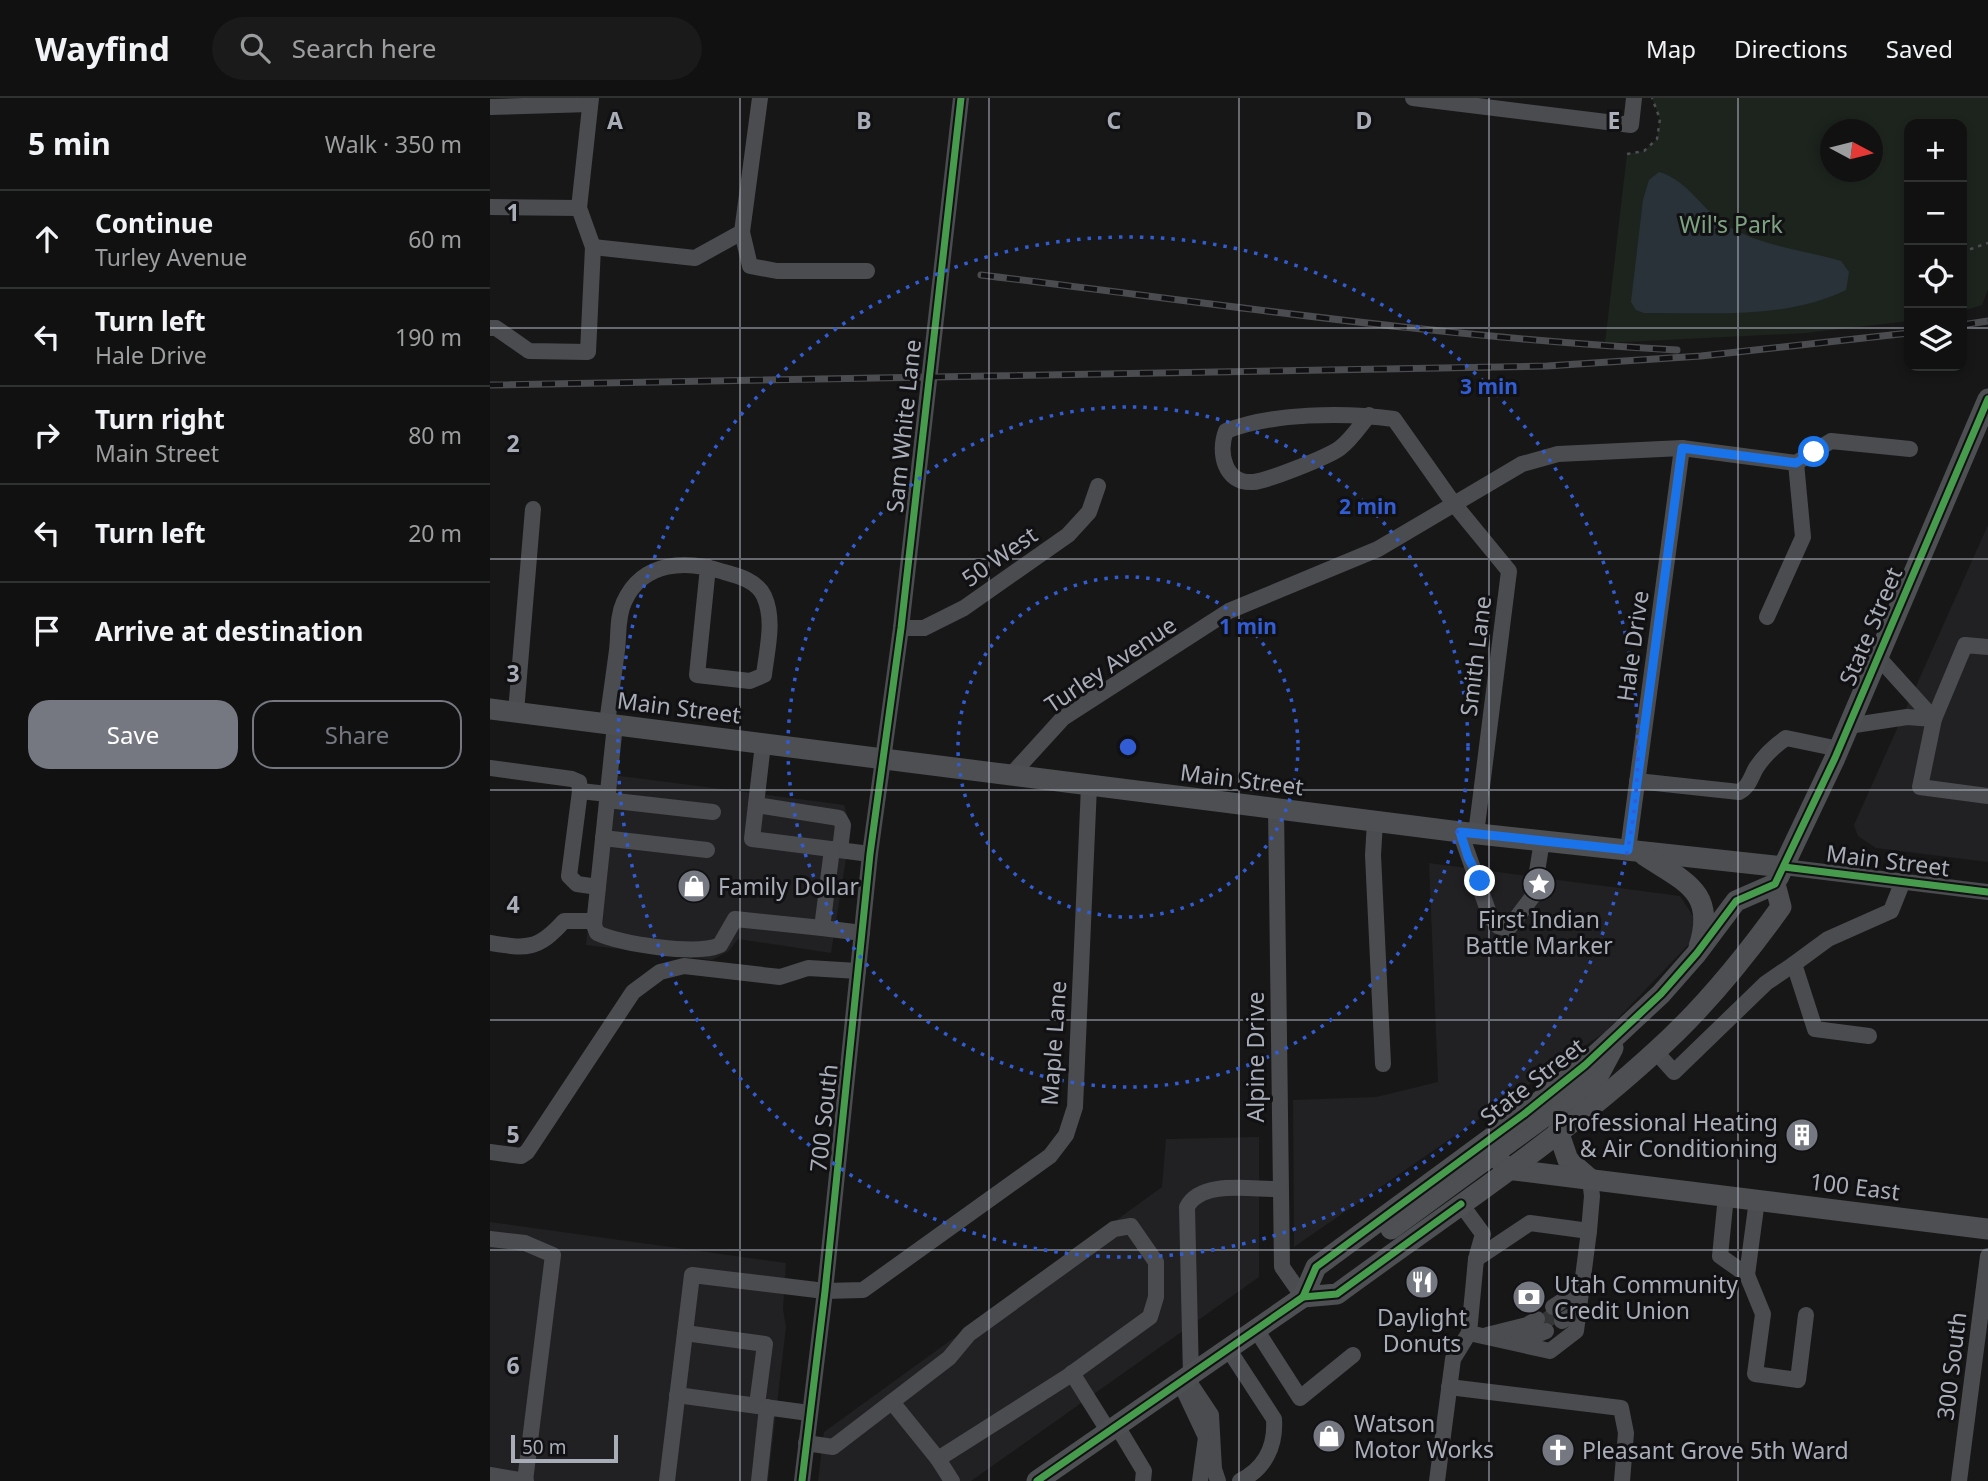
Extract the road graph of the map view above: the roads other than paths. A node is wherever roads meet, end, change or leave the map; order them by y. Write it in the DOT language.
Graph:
graph roads {
  1 [pos="760,98"];
  2 [pos="961,98"];
  3 [pos="1413,98"];
  4 [pos="1634,98"];
  5 [pos="591,101"];
  6 [pos="490,107"];
  7 [pos="490,206"];
  8 [pos="579,208"];
  9 [pos="742,232"];
  10 [pos="593,247"];
  11 [pos="867,271"];
  12 [pos="490,328"];
  13 [pos="1988,399"];
  14 [pos="1369,415"];
  15 [pos="1682,448"];
  16 [pos="1910,449"];
  17 [pos="1796,463"];
  18 [pos="1098,486"];
  19 [pos="1454,504"];
  20 [pos="533,509"];
  21 [pos="708,567"];
  22 [pos="1767,617"];
  23 [pos="901,628"];
  24 [pos="1988,647"];
  25 [pos="1878,657"];
  26 [pos="490,709"];
  27 [pos="516,712"];
  28 [pos="1934,719"];
  29 [pos="611,724"];
  30 [pos="1848,726"];
  31 [pos="763,744"];
  32 [pos="1839,749"];
  33 [pos="883,758"];
  34 [pos="490,768"];
  35 [pos="1011,775"];
  36 [pos="1637,781"];
  37 [pos="1089,786"];
  38 [pos="580,791"];
  39 [pos="1988,796"];
  40 [pos="608,797"];
  41 [pos="756,805"];
  42 [pos="1276,809"];
  43 [pos="713,812"];
  44 [pos="1375,822"];
  45 [pos="1468,833"];
  46 [pos="603,838"];
  47 [pos="1542,841"];
  48 [pos="707,850"];
  49 [pos="836,850"];
  50 [pos="1634,851"];
  51 [pos="870,854"];
  52 [pos="1779,876"];
  53 [pos="1903,881"];
  54 [pos="598,887"];
  55 [pos="1988,892"];
  56 [pos="594,921"];
  57 [pos="822,928"];
  58 [pos="862,933"];
  59 [pos="490,943"];
  60 [pos="1697,953"];
  61 [pos="1794,964"];
  62 [pos="858,971"];
  63 [pos="1869,1036"];
  64 [pos="1619,1037"];
  65 [pos="1656,1052"];
  66 [pos="1383,1064"];
  67 [pos="1558,1131"];
  68 [pos="490,1152"];
  69 [pos="1501,1162"];
  70 [pos="1590,1179"];
  71 [pos="1280,1189"];
  72 [pos="1726,1196"];
  73 [pos="1757,1200"];
  74 [pos="1461,1204"];
  75 [pos="1988,1229"];
  76 [pos="1588,1231"];
  77 [pos="490,1239"];
  78 [pos="1347,1244"];
  79 [pos="1988,1256"];
  80 [pos="1476,1259"];
  81 [pos="1747,1275"];
  82 [pos="825,1291"];
  83 [pos="1303,1297"];
  84 [pos="1579,1299"];
  85 [pos="1806,1315"];
  86 [pos="1257,1331"];
  87 [pos="685,1333"];
  88 [pos="1483,1336"];
  89 [pos="1516,1343"];
  90 [pos="1229,1350"];
  91 [pos="1353,1355"];
  92 [pos="1072,1373"];
  93 [pos="1186,1379"];
  94 [pos="1449,1387"];
  95 [pos="677,1395"];
  96 [pos="892,1402"];
  97 [pos="762,1406"];
  98 [pos="809,1413"];
  99 [pos="1113,1429"];
  100 [pos="806,1443"];
  101 [pos="938,1459"];
  102 [pos="490,1475"];
  103 [pos="526,1480"];
  104 [pos="667,1481"];
  105 [pos="759,1481"];
  106 [pos="802,1481"];
  107 [pos="952,1481"];
  108 [pos="1037,1481"];
  109 [pos="1143,1481"];
  110 [pos="1200,1481"];
  111 [pos="1218,1481"];
  112 [pos="1240,1481"];
  113 [pos="1437,1481"];
  114 [pos="1622,1481"];
  115 [pos="1959,1481"];
  1 -- 9 [label="street"];
  2 -- 23 [label="street, Sam White Lane"];
  3 -- 4 [label="street"];
  5 -- 6 [label="street"];
  5 -- 8 [label="street"];
  7 -- 8 [label="street"];
  8 -- 10 [label="street"];
  9 -- 10 [label="street"];
  9 -- 11 [label="street"];
  10 -- 12 [label="street"];
  13 -- 25 [label="main road, State Street"];
  14 -- 14 [label="street"];
  14 -- 19 [label="street, Smith Lane"];
  15 -- 17 [label="street, Turley Avenue"];
  15 -- 19 [label="street, Turley Avenue"];
  15 -- 36 [label="street, Hale Drive"];
  16 -- 17 [label="street"];
  17 -- 22 [label="street"];
  18 -- 23 [label="street, 50 West"];
  19 -- 35 [label="street, Turley Avenue"];
  19 -- 45 [label="street, Smith Lane"];
  20 -- 27 [label="street"];
  21 -- 21 [label="street"];
  21 -- 29 [label="street"];
  23 -- 33 [label="street, Sam White Lane"];
  24 -- 28 [label="street"];
  25 -- 28 [label="street"];
  25 -- 30 [label="main road, State Street"];
  26 -- 27 [label="main road, Main Street"];
  27 -- 29 [label="main road, Main Street"];
  28 -- 30 [label="street"];
  28 -- 39 [label="street"];
  29 -- 31 [label="main road, Main Street"];
  29 -- 40 [label="street"];
  30 -- 32 [label="main road, State Street"];
  31 -- 33 [label="main road, Main Street"];
  31 -- 41 [label="street"];
  32 -- 36 [label="street"];
  32 -- 52 [label="main road, State Street"];
  33 -- 35 [label="main road, Main Street"];
  33 -- 51 [label="street, 700 South"];
  34 -- 38 [label="street"];
  35 -- 37 [label="main road, Main Street"];
  36 -- 50 [label="street, Hale Drive"];
  37 -- 42 [label="main road, Main Street"];
  37 -- 82 [label="street, Maple Lane"];
  38 -- 40 [label="street"];
  38 -- 54 [label="street"];
  40 -- 43 [label="street"];
  40 -- 46 [label="street"];
  41 -- 49 [label="street"];
  41 -- 49 [label="street"];
  42 -- 44 [label="main road, Main Street"];
  42 -- 71 [label="street, Alpine Drive"];
  44 -- 45 [label="main road, Main Street"];
  44 -- 66 [label="street"];
  45 -- 47 [label="main road, Main Street"];
  45 -- 47 [label="street"];
  46 -- 48 [label="street"];
  46 -- 54 [label="street"];
  47 -- 50 [label="main road, Main Street"];
  49 -- 51 [label="street"];
  49 -- 57 [label="street"];
  50 -- 52 [label="main road, Main Street"];
  50 -- 60 [label="main road"];
  51 -- 58 [label="street, 700 South"];
  52 -- 53 [label="street, Main Street"];
  52 -- 60 [label="main road, State Street"];
  52 -- 65 [label="main road, State Street"];
  53 -- 55 [label="street, Main Street"];
  53 -- 61 [label="street"];
  54 -- 56 [label="street"];
  56 -- 57 [label="street"];
  56 -- 59 [label="street"];
  57 -- 58 [label="street"];
  58 -- 62 [label="street, 700 South"];
  60 -- 64 [label="main road, State Street"];
  61 -- 63 [label="street"];
  61 -- 65 [label="street"];
  62 -- 68 [label="street"];
  62 -- 82 [label="street, 700 South"];
  64 -- 69 [label="main road"];
  64 -- 78 [label="main road, State Street"];
  65 -- 67 [label="main road, State Street"];
  67 -- 69 [label="main road, State Street"];
  67 -- 70 [label="main road"];
  69 -- 70 [label="main road, 100 East"];
  69 -- 74 [label="main road, State Street"];
  69 -- 78 [label="main road"];
  70 -- 72 [label="main road, 100 East"];
  70 -- 76 [label="street"];
  71 -- 83 [label="street, Alpine Drive"];
  71 -- 93 [label="street"];
  72 -- 73 [label="main road, 100 East"];
  72 -- 81 [label="street"];
  73 -- 75 [label="main road, 100 East"];
  73 -- 81 [label="street"];
  74 -- 80 [label="street"];
  74 -- 83 [label="main road, State Street"];
  76 -- 80 [label="street"];
  76 -- 84 [label="street"];
  77 -- 103 [label="street"];
  78 -- 83 [label="main road, State Street"];
  79 -- 115 [label="street, 300 South"];
  80 -- 88 [label="street"];
  81 -- 85 [label="street"];
  82 -- 87 [label="street, Maple Lane"];
  82 -- 98 [label="street, 700 South"];
  83 -- 86 [label="main road, State Street"];
  84 -- 84 [label="street"];
  84 -- 89 [label="street"];
  86 -- 90 [label="main road, State Street"];
  86 -- 91 [label="street"];
  87 -- 95 [label="street"];
  87 -- 97 [label="street"];
  88 -- 89 [label="street"];
  88 -- 89 [label="street"];
  88 -- 94 [label="street"];
  90 -- 93 [label="main road, State Street"];
  90 -- 112 [label="street"];
  92 -- 96 [label="street"];
  92 -- 99 [label="street"];
  92 -- 101 [label="street"];
  93 -- 99 [label="main road, State Street"];
  93 -- 110 [label="street"];
  93 -- 111 [label="street"];
  94 -- 113 [label="street"];
  94 -- 114 [label="street"];
  95 -- 97 [label="street"];
  95 -- 104 [label="street"];
  96 -- 100 [label="street"];
  96 -- 101 [label="street"];
  97 -- 98 [label="street"];
  97 -- 105 [label="street"];
  98 -- 100 [label="street, 700 South"];
  99 -- 108 [label="main road, State Street"];
  99 -- 109 [label="street"];
  100 -- 106 [label="street, 700 South"];
  101 -- 107 [label="street"];
  102 -- 103 [label="street"];
}
